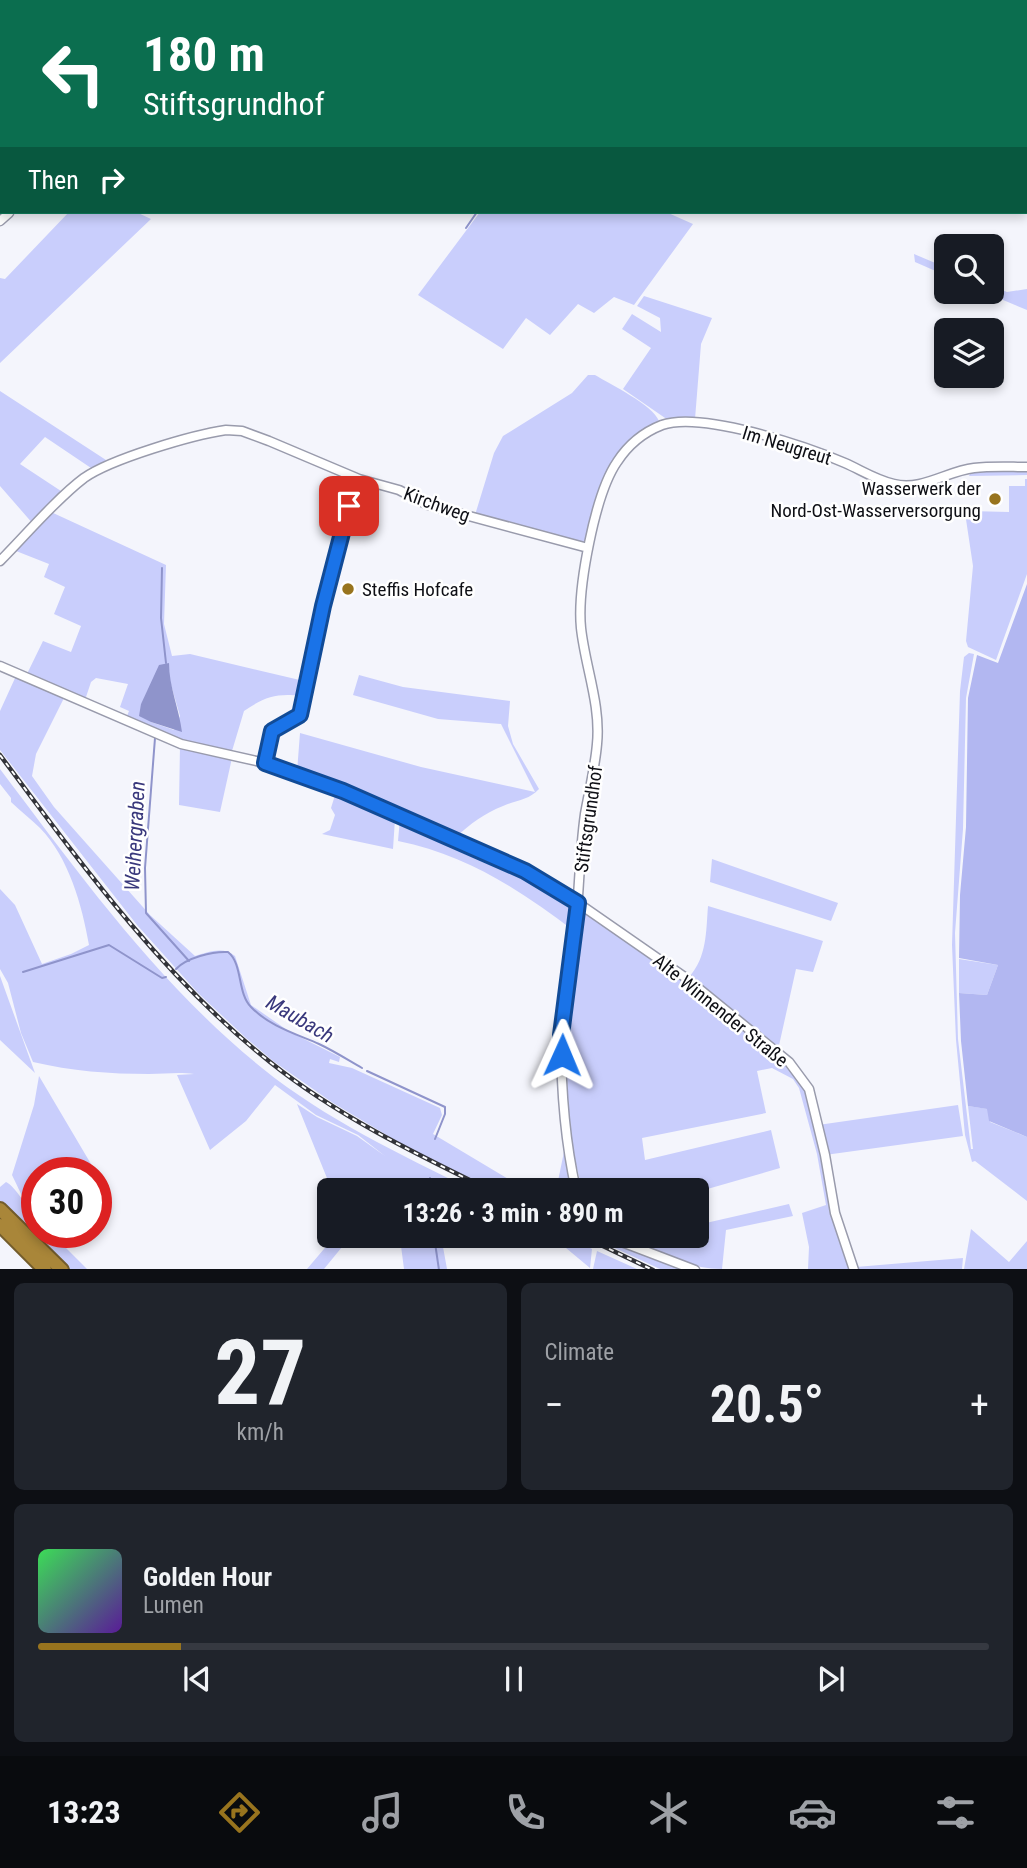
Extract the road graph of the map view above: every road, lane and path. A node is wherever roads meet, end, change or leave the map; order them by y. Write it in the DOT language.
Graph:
graph roads {
  1 [pos="666,424"];
  2 [pos="1027,467"];
  3 [pos="359,479"];
  4 [pos="588,548"];
  5 [pos="0,561"];
  6 [pos="0,666"];
  7 [pos="265,763"];
  8 [pos="578,903"];
  9 [pos="574,1178"];
  10 [pos="0,1209"];
  11 [pos="0,1225"];
  12 [pos="638,1248"];
  13 [pos="45,1269"];
  14 [pos="62,1269"];
  15 [pos="695,1269"];
  16 [pos="855,1269"];
  1 -- 2 [label="street, Im Neugreut"];
  1 -- 4 [label="street, Stiftsgrundhof"];
  3 -- 4 [label="street, Kirchweg"];
  3 -- 5 [label="street, Kirchweg"];
  3 -- 7 [label="street"];
  4 -- 8 [label="street, Stiftsgrundhof"];
  6 -- 7 [label="street, Stiftsgrundhof"];
  7 -- 8 [label="street, Stiftsgrundhof"];
  8 -- 9 [label="street"];
  8 -- 16 [label="street, Alte Winnender Straße"];
  10 -- 14 [label="highway"];
  11 -- 13 [label="highway"];
  12 -- 15 [label="street"];
}
